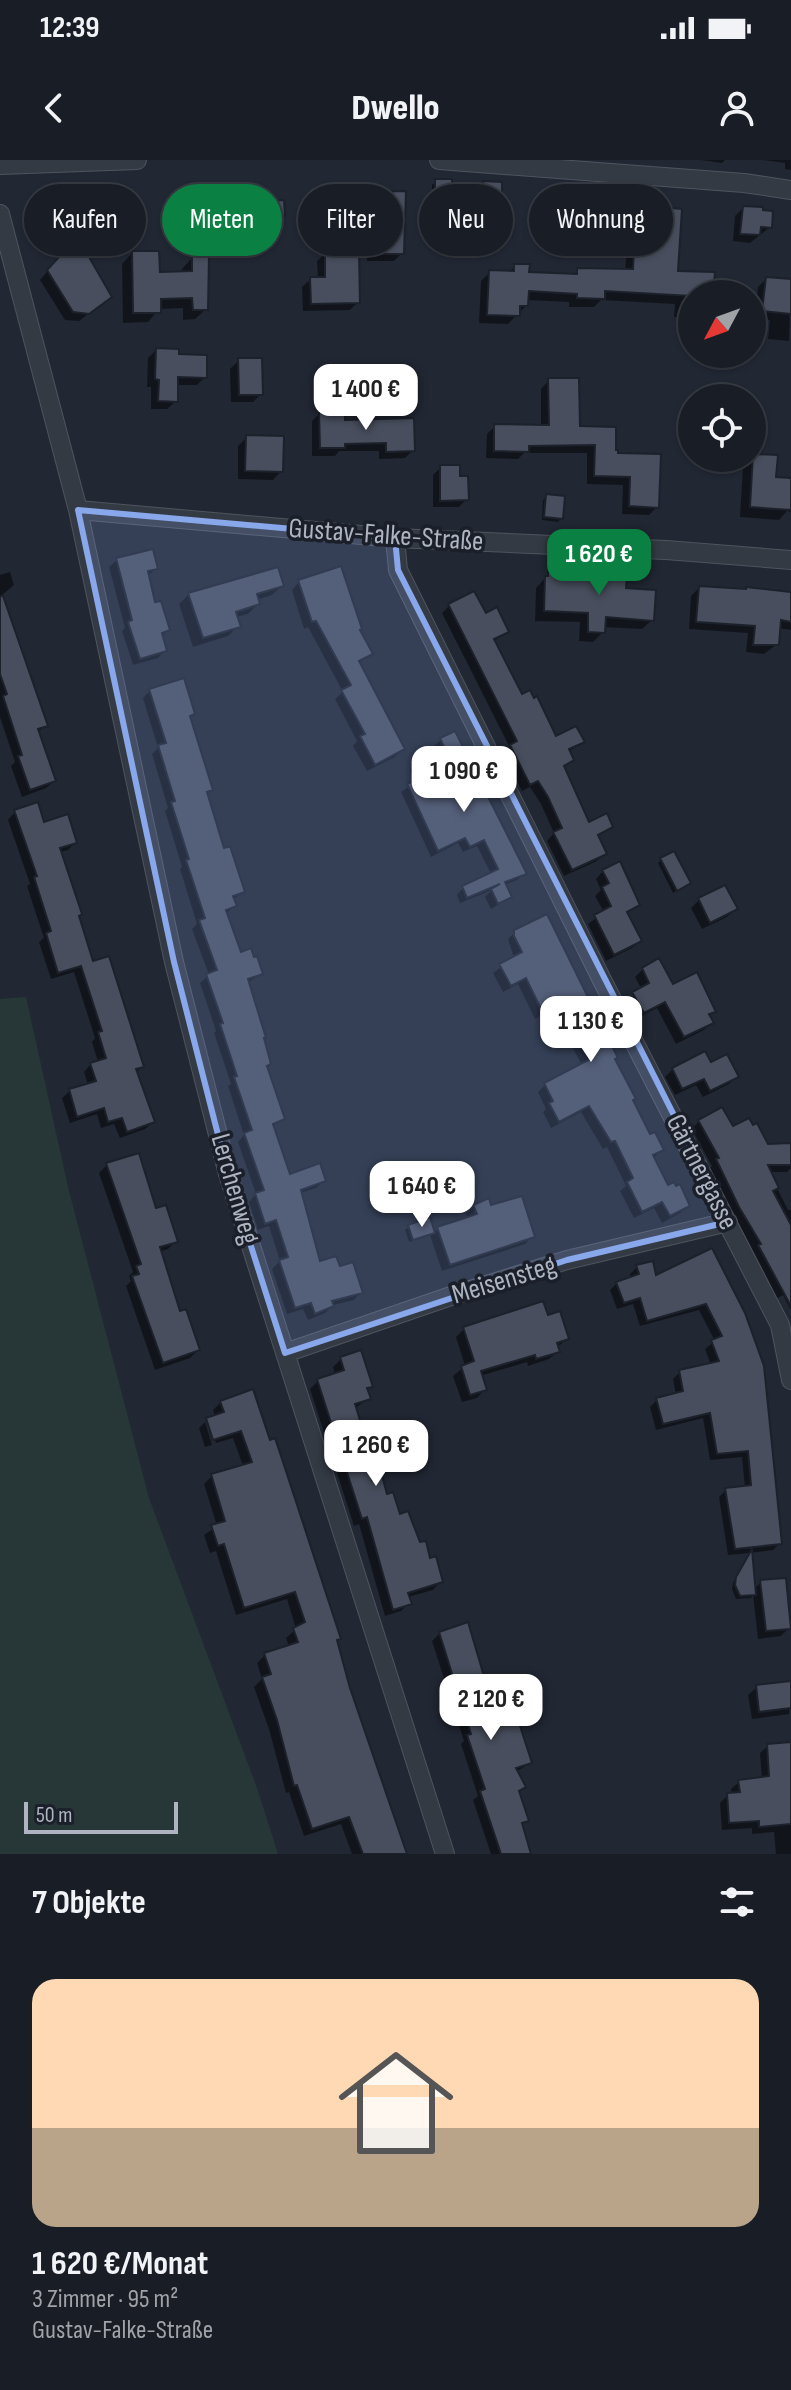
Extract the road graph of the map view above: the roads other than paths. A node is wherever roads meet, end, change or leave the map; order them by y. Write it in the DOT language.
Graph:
graph roads {
  1 [pos="137,160"];
  2 [pos="439,160"];
  3 [pos="0,165"];
  4 [pos="791,190"];
  5 [pos="0,214"];
  6 [pos="78,510"];
  7 [pos="395,538"];
  8 [pos="791,560"];
  9 [pos="728,1222"];
  10 [pos="285,1353"];
  11 [pos="791,1371"];
  12 [pos="445,1854"];
  1 -- 3 [label="street"];
  2 -- 4 [label="street"];
  5 -- 6 [label="street, Lerchenweg"];
  6 -- 7 [label="street, Gustav-Falke-Straße"];
  6 -- 10 [label="street, Lerchenweg"];
  7 -- 8 [label="street, Gustav-Falke-Straße"];
  7 -- 9 [label="street, Gärtnergasse"];
  9 -- 10 [label="street, Meisensteg"];
  9 -- 11 [label="street, Gärtnergasse"];
  10 -- 12 [label="street, Lerchenweg"];
}
